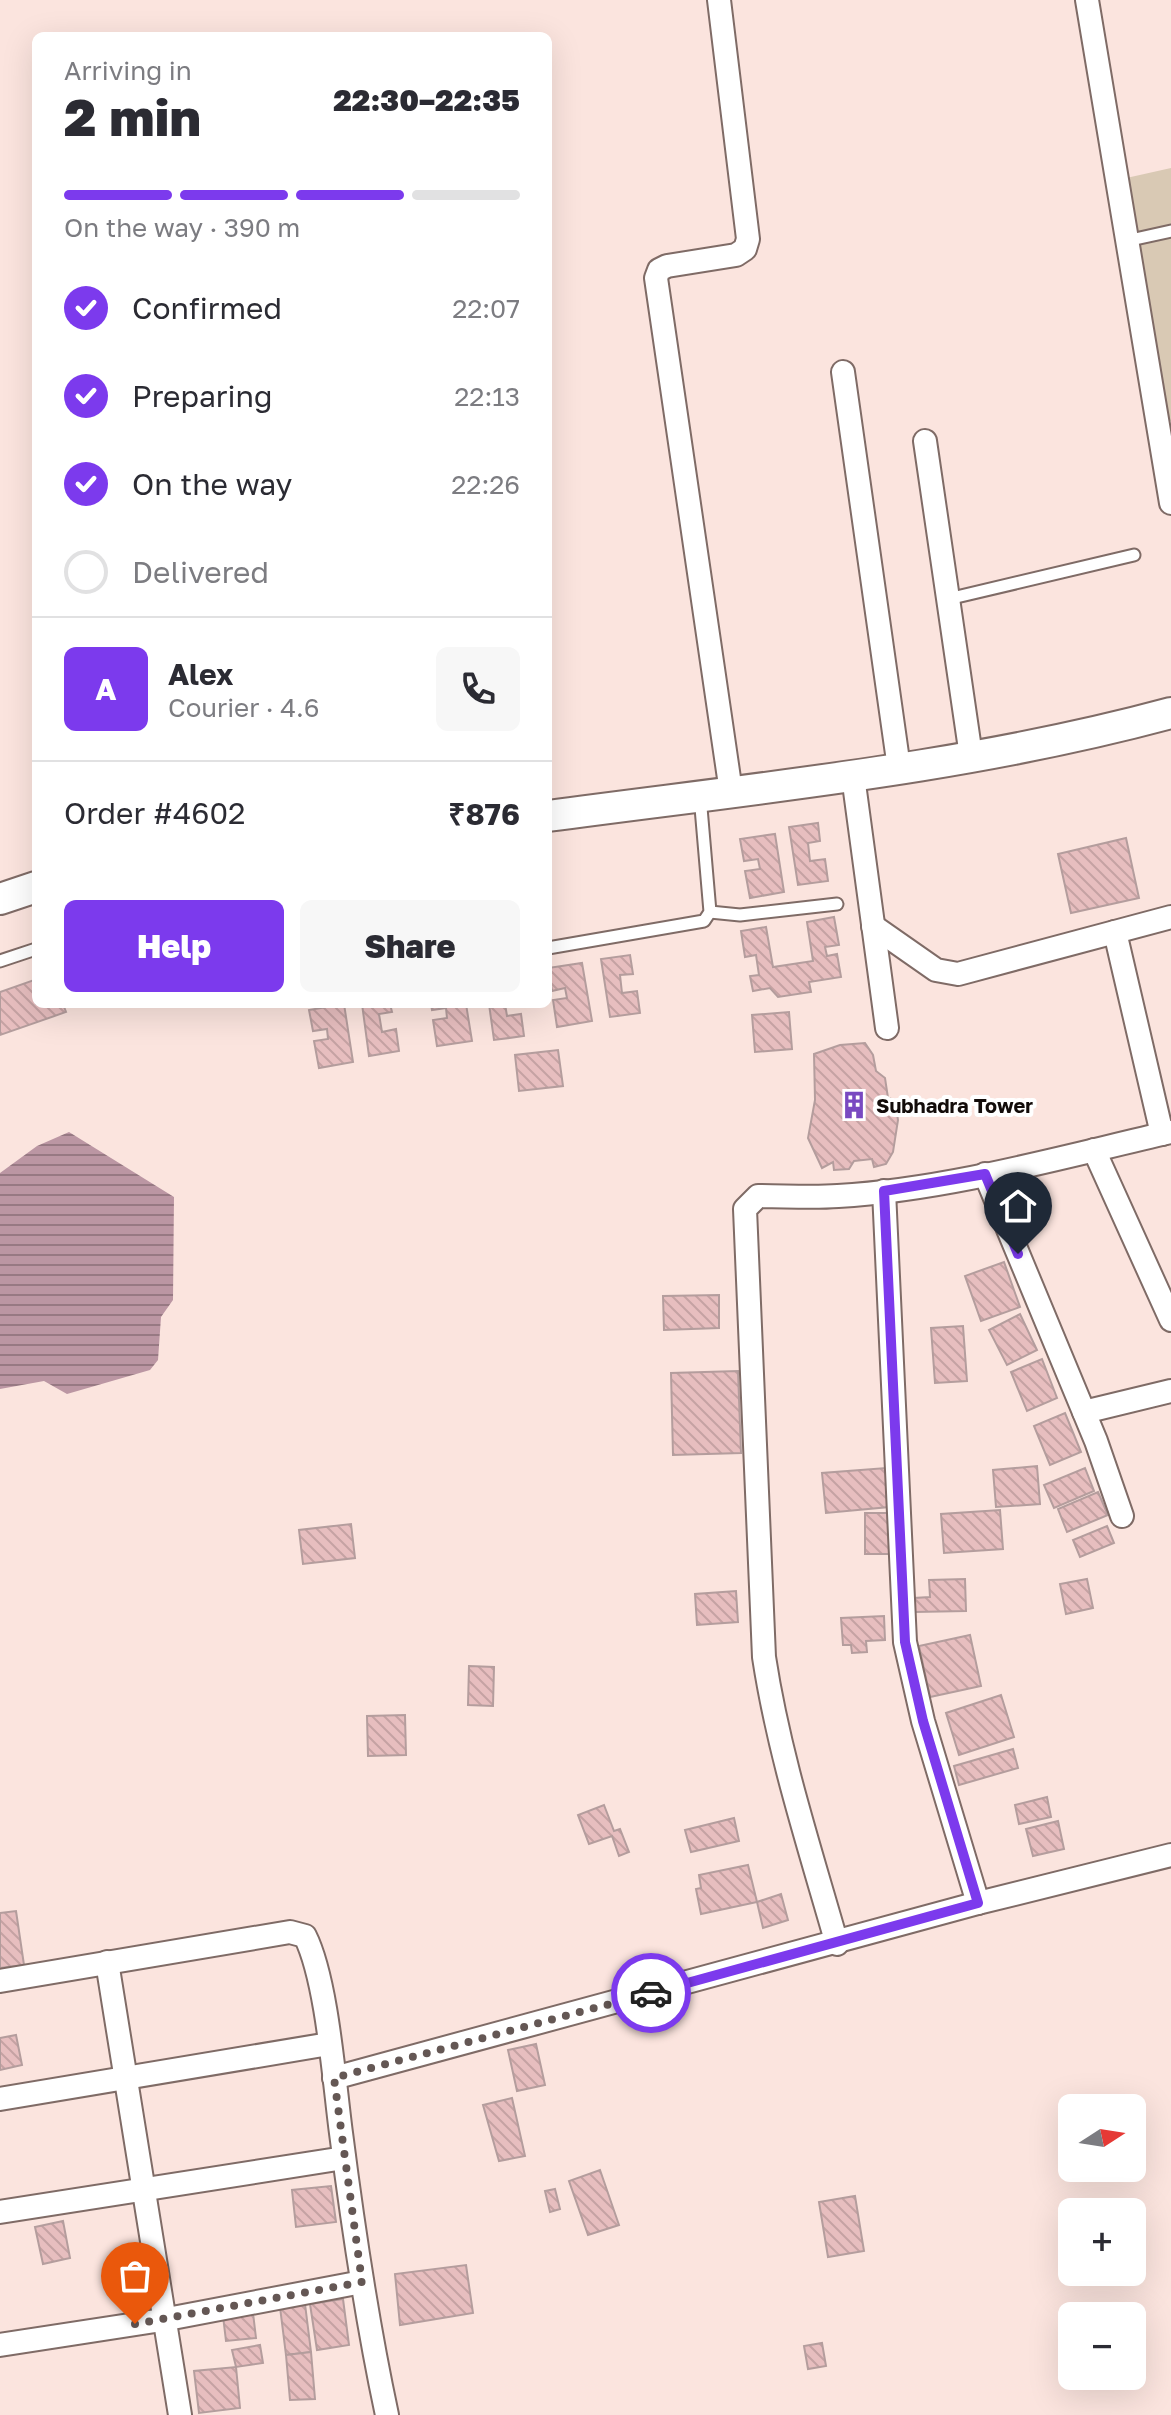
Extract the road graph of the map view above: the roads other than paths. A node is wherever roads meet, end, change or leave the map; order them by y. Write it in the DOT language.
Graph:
graph roads {
  1 [pos="719,0"];
  2 [pos="1087,0"];
  3 [pos="1171,231"];
  4 [pos="1126,241"];
  5 [pos="843,372"];
  6 [pos="925,441"];
  7 [pos="1171,503"];
  8 [pos="1134,555"];
  9 [pos="948,599"];
  10 [pos="1171,713"];
  11 [pos="971,756"];
  12 [pos="899,768"];
  13 [pos="853,776"];
  14 [pos="731,792"];
  15 [pos="700,796"];
  16 [pos="552,815"];
  17 [pos="32,888"];
  18 [pos="0,899"];
  19 [pos="837,904"];
  20 [pos="710,912"];
  21 [pos="1171,917"];
  22 [pos="873,926"];
  23 [pos="1115,932"];
  24 [pos="552,947"];
  25 [pos="32,950"];
  26 [pos="0,961"];
  27 [pos="887,1028"];
  28 [pos="1166,1133"];
  29 [pos="1094,1150"];
  30 [pos="985,1174"];
  31 [pos="884,1191"];
  32 [pos="1171,1264"];
  33 [pos="1149,1270"];
  34 [pos="1171,1320"];
  35 [pos="1171,1391"];
  36 [pos="1084,1412"];
  37 [pos="1122,1516"];
  38 [pos="1171,1855"];
  39 [pos="978,1903"];
  40 [pos="837,1944"];
  41 [pos="107,1962"];
  42 [pos="0,1981"];
  43 [pos="329,2044"];
  44 [pos="126,2078"];
  45 [pos="334,2078"];
  46 [pos="0,2099"];
  47 [pos="344,2158"];
  48 [pos="142,2188"];
  49 [pos="0,2212"];
  50 [pos="362,2282"];
  51 [pos="162,2320"];
  52 [pos="0,2345"];
  53 [pos="180,2415"];
  54 [pos="387,2415"];
  1 -- 14 [label="street"];
  2 -- 4 [label="street"];
  3 -- 4 [label="lane"];
  4 -- 7 [label="street"];
  5 -- 12 [label="street"];
  6 -- 9 [label="street"];
  8 -- 9 [label="lane"];
  9 -- 11 [label="street"];
  10 -- 11 [label="street"];
  11 -- 12 [label="street"];
  12 -- 13 [label="street"];
  13 -- 14 [label="street"];
  13 -- 22 [label="street"];
  14 -- 15 [label="street"];
  15 -- 16 [label="street"];
  15 -- 20 [label="lane"];
  17 -- 18 [label="street"];
  19 -- 20 [label="lane"];
  20 -- 24 [label="lane"];
  21 -- 23 [label="street"];
  22 -- 23 [label="street"];
  22 -- 27 [label="street"];
  23 -- 28 [label="street"];
  25 -- 26 [label="lane"];
  28 -- 29 [label="street"];
  29 -- 30 [label="street"];
  29 -- 33 [label="street"];
  30 -- 31 [label="street"];
  30 -- 36 [label="street"];
  31 -- 39 [label="street"];
  31 -- 40 [label="street"];
  32 -- 33 [label="street"];
  33 -- 34 [label="street"];
  35 -- 36 [label="street"];
  36 -- 37 [label="street"];
  38 -- 39 [label="street"];
  39 -- 40 [label="street"];
  40 -- 45 [label="street"];
  41 -- 42 [label="street"];
  41 -- 43 [label="street"];
  41 -- 44 [label="street"];
  43 -- 44 [label="street"];
  43 -- 45 [label="street"];
  44 -- 46 [label="street"];
  44 -- 48 [label="street"];
  45 -- 47 [label="street"];
  47 -- 48 [label="street"];
  47 -- 50 [label="street"];
  48 -- 49 [label="street"];
  48 -- 51 [label="street"];
  50 -- 51 [label="street"];
  50 -- 54 [label="street"];
  51 -- 52 [label="street"];
  51 -- 53 [label="street"];
}
